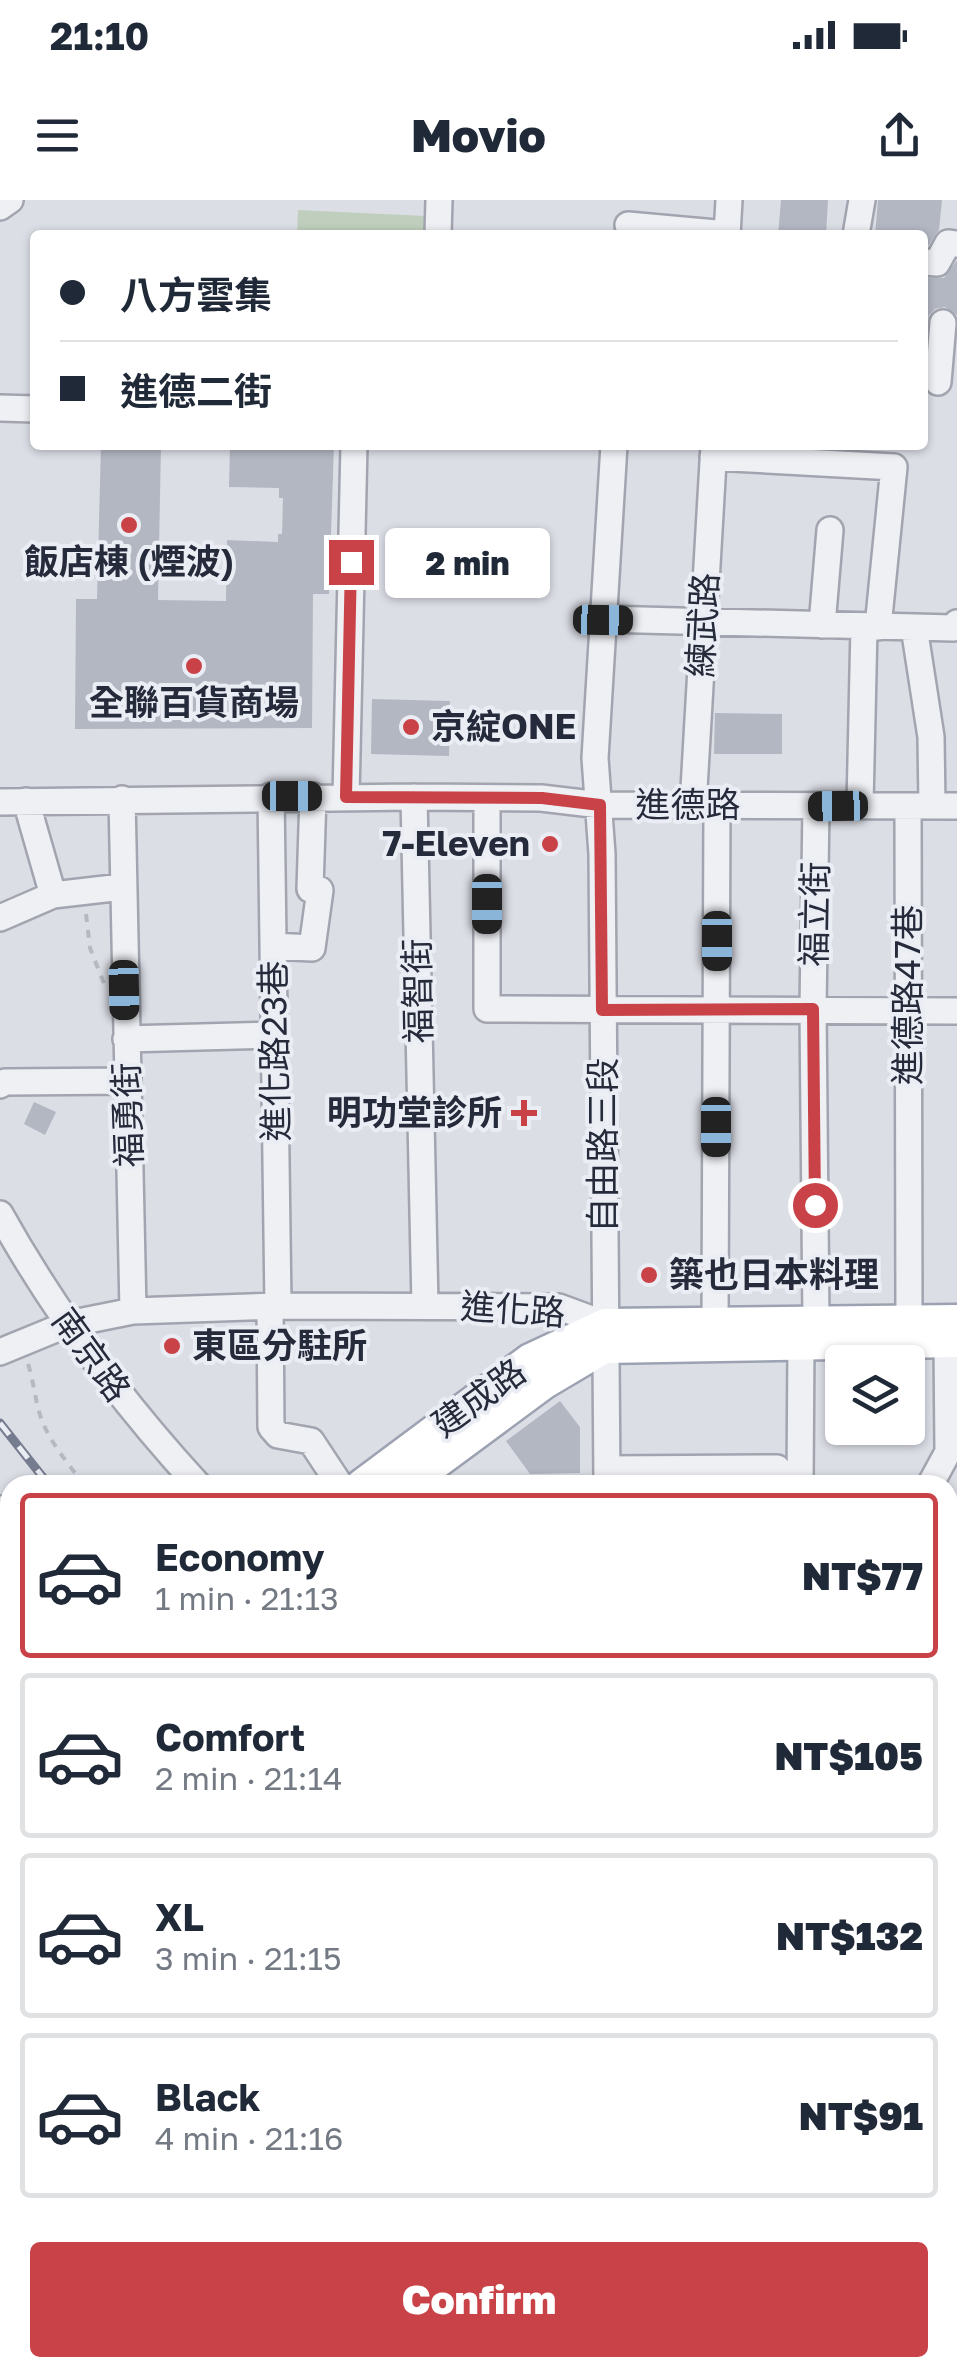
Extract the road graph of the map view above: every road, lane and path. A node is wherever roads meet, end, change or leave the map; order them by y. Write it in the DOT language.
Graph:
graph roads {
  1 [pos="10,200"];
  2 [pos="439,200"];
  3 [pos="730,200"];
  4 [pos="862,200"];
  5 [pos="0,207"];
  6 [pos="628,220"];
  7 [pos="438,230"];
  8 [pos="694,230"];
  9 [pos="727,230"];
  10 [pos="857,230"];
  11 [pos="957,244"];
  12 [pos="928,262"];
  13 [pos="943,323"];
  14 [pos="939,382"];
  15 [pos="0,408"];
  16 [pos="30,409"];
  17 [pos="354,450"];
  18 [pos="614,450"];
  19 [pos="714,451"];
  20 [pos="830,530"];
  21 [pos="603,620"];
  22 [pos="704,622"];
  23 [pos="957,623"];
  24 [pos="822,626"];
  25 [pos="871,627"];
  26 [pos="914,627"];
  27 [pos="270,796"];
  28 [pos="313,796"];
  29 [pos="346,797"];
  30 [pos="414,797"];
  31 [pos="488,798"];
  32 [pos="122,800"];
  33 [pos="26,801"];
  34 [pos="0,802"];
  35 [pos="600,805"];
  36 [pos="705,806"];
  37 [pos="816,806"];
  38 [pos="860,806"];
  39 [pos="932,806"];
  40 [pos="122,887"];
  41 [pos="53,895"];
  42 [pos="86,912"];
  43 [pos="0,918"];
  44 [pos="273,946"];
  45 [pos="717,1009"];
  46 [pos="813,1009"];
  47 [pos="602,1010"];
  48 [pos="908,1010"];
  49 [pos="957,1010"];
  50 [pos="125,1032"];
  51 [pos="275,1035"];
  52 [pos="128,1081"];
  53 [pos="0,1085"];
  54 [pos="0,1214"];
  55 [pos="425,1304"];
  56 [pos="274,1306"];
  57 [pos="133,1311"];
  58 [pos="909,1321"];
  59 [pos="714,1323"];
  60 [pos="68,1324"];
  61 [pos="809,1332"];
  62 [pos="954,1335"];
  63 [pos="604,1336"];
  64 [pos="0,1352"];
  65 [pos="27,1360"];
  66 [pos="777,1468"];
  67 [pos="77,1475"];
  68 [pos="189,1475"];
  69 [pos="333,1475"];
  70 [pos="375,1475"];
  71 [pos="420,1475"];
  72 [pos="607,1475"];
  73 [pos="645,1475"];
  74 [pos="801,1475"];
  75 [pos="935,1475"];
  1 -- 5 [label="street"];
  2 -- 7 [label="street"];
  3 -- 9 [label="street"];
  4 -- 10 [label="street"];
  6 -- 8 [label="street"];
  11 -- 12 [label="street"];
  13 -- 14 [label="street"];
  15 -- 16 [label="street"];
  17 -- 29 [label="street"];
  18 -- 21 [label="street, 自由路三段"];
  19 -- 22 [label="street, 練武路"];
  19 -- 25 [label="street"];
  20 -- 24 [label="street"];
  21 -- 22 [label="street"];
  21 -- 35 [label="street, 自由路三段"];
  22 -- 24 [label="street"];
  22 -- 36 [label="street, 練武路"];
  23 -- 26 [label="street"];
  24 -- 25 [label="street"];
  25 -- 26 [label="street"];
  25 -- 38 [label="street"];
  26 -- 39 [label="street, 進德路47巷"];
  27 -- 28 [label="street, 進德路"];
  27 -- 32 [label="street, 進德路"];
  27 -- 44 [label="street, 進化路23巷"];
  28 -- 29 [label="street, 進德路"];
  28 -- 44 [label="street"];
  29 -- 30 [label="street, 進德路"];
  30 -- 31 [label="street, 進德路"];
  30 -- 55 [label="street, 福智街"];
  31 -- 35 [label="street, 進德路"];
  31 -- 47 [label="street"];
  32 -- 33 [label="street, 進德路"];
  32 -- 40 [label="street, 福勇街"];
  33 -- 34 [label="street, 進德路"];
  33 -- 41 [label="street"];
  35 -- 36 [label="street, 進德路"];
  35 -- 47 [label="street, 自由路三段"];
  36 -- 37 [label="street, 進德路"];
  36 -- 45 [label="street, 練武路"];
  37 -- 38 [label="street, 進德路"];
  37 -- 46 [label="street, 福立街"];
  38 -- 39 [label="street, 進德路"];
  39 -- 48 [label="street, 進德路47巷"];
  40 -- 41 [label="street"];
  40 -- 50 [label="street, 福勇街"];
  41 -- 43 [label="street"];
  42 -- 50 [label="path"];
  44 -- 51 [label="street, 進化路23巷"];
  45 -- 46 [label="street"];
  45 -- 47 [label="street"];
  45 -- 59 [label="street, 練武路"];
  46 -- 48 [label="street"];
  46 -- 61 [label="street, 福立街"];
  47 -- 63 [label="street, 自由路三段"];
  48 -- 49 [label="street"];
  48 -- 58 [label="street, 進德路47巷"];
  50 -- 51 [label="street"];
  50 -- 52 [label="street, 福勇街"];
  51 -- 56 [label="street, 進化路23巷"];
  52 -- 53 [label="street"];
  52 -- 57 [label="street, 福勇街"];
  54 -- 60 [label="street, 南京路"];
  55 -- 56 [label="street, 進化路"];
  55 -- 63 [label="street, 進化路"];
  56 -- 57 [label="street, 進化路"];
  56 -- 69 [label="street, 進化路23巷"];
  57 -- 60 [label="street, 進化路"];
  58 -- 61 [label="main road, 進化路"];
  58 -- 62 [label="main road, 進化路"];
  59 -- 61 [label="main road, 進化路"];
  59 -- 63 [label="main road, 進化路"];
  60 -- 64 [label="street, 進化路"];
  60 -- 68 [label="street, 南京路"];
  61 -- 62 [label="main road, 進化路"];
  61 -- 63 [label="main road, 進化路"];
  61 -- 74 [label="street, 福立街"];
  62 -- 75 [label="street"];
  63 -- 70 [label="main road, 建成路"];
  63 -- 71 [label="main road, 建成路"];
  63 -- 72 [label="street, 自由路三段"];
  65 -- 67 [label="path"];
  66 -- 73 [label="street"];
}
